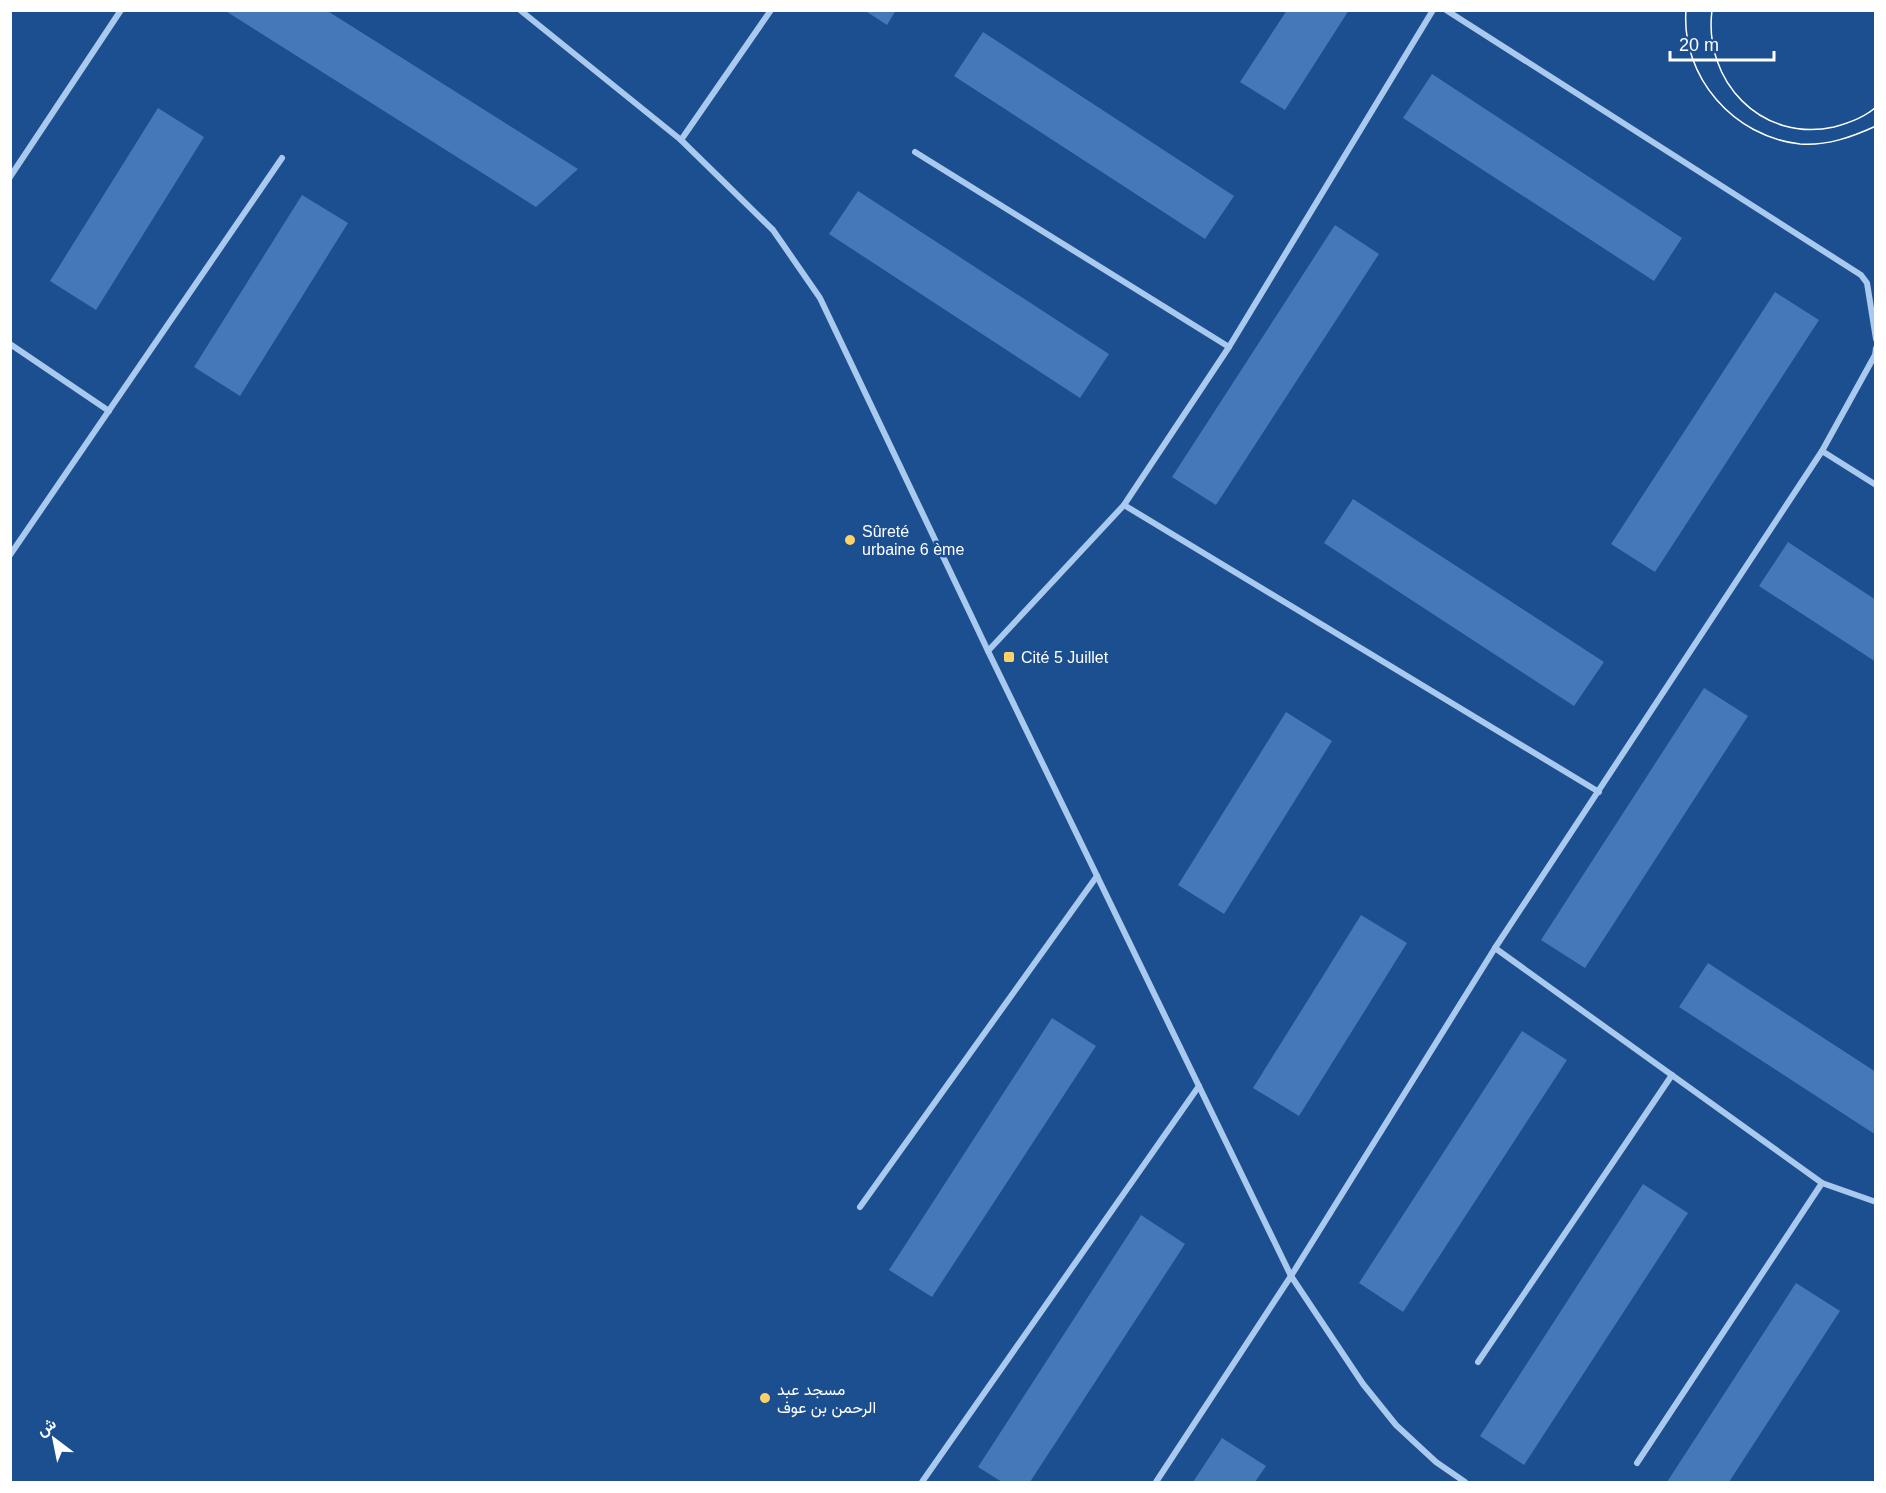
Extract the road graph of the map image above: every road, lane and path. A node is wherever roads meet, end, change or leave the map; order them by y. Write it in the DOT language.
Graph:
graph roads {
  1 [pos="121,10"];
  2 [pos="520,10"];
  3 [pos="771,10"];
  4 [pos="1433,10"];
  5 [pos="1446,10"];
  6 [pos="681,140"];
  7 [pos="915,152"];
  8 [pos="282,158"];
  9 [pos="10,177"];
  10 [pos="1875,339"];
  11 [pos="10,344"];
  12 [pos="1229,347"];
  13 [pos="1875,348"];
  14 [pos="109,411"];
  15 [pos="1822,451"];
  16 [pos="1875,485"];
  17 [pos="1124,506"];
  18 [pos="10,555"];
  19 [pos="988,651"];
  20 [pos="1599,792"];
  21 [pos="1097,876"];
  22 [pos="1495,948"];
  23 [pos="1672,1075"];
  24 [pos="1199,1086"];
  25 [pos="1822,1183"];
  26 [pos="1875,1202"];
  27 [pos="860,1207"];
  28 [pos="1291,1276"];
  29 [pos="1478,1362"];
  30 [pos="1637,1463"];
  31 [pos="922,1482"];
  32 [pos="1156,1482"];
  33 [pos="1465,1482"];
  1 -- 9 [label="street"];
  2 -- 6 [label="street"];
  3 -- 6 [label="street"];
  4 -- 12 [label="street"];
  5 -- 10 [label="street"];
  6 -- 19 [label="street"];
  7 -- 12 [label="street"];
  8 -- 14 [label="street"];
  11 -- 14 [label="street"];
  12 -- 17 [label="street"];
  13 -- 15 [label="street"];
  14 -- 18 [label="street"];
  15 -- 16 [label="street"];
  15 -- 20 [label="street"];
  17 -- 19 [label="street"];
  17 -- 20 [label="street"];
  19 -- 21 [label="street"];
  20 -- 22 [label="street"];
  21 -- 24 [label="street"];
  21 -- 27 [label="street"];
  22 -- 23 [label="street"];
  22 -- 28 [label="street"];
  23 -- 25 [label="street"];
  23 -- 29 [label="street"];
  24 -- 28 [label="street"];
  24 -- 31 [label="street"];
  25 -- 26 [label="street"];
  25 -- 30 [label="street"];
  28 -- 32 [label="street"];
  28 -- 33 [label="street"];
}
